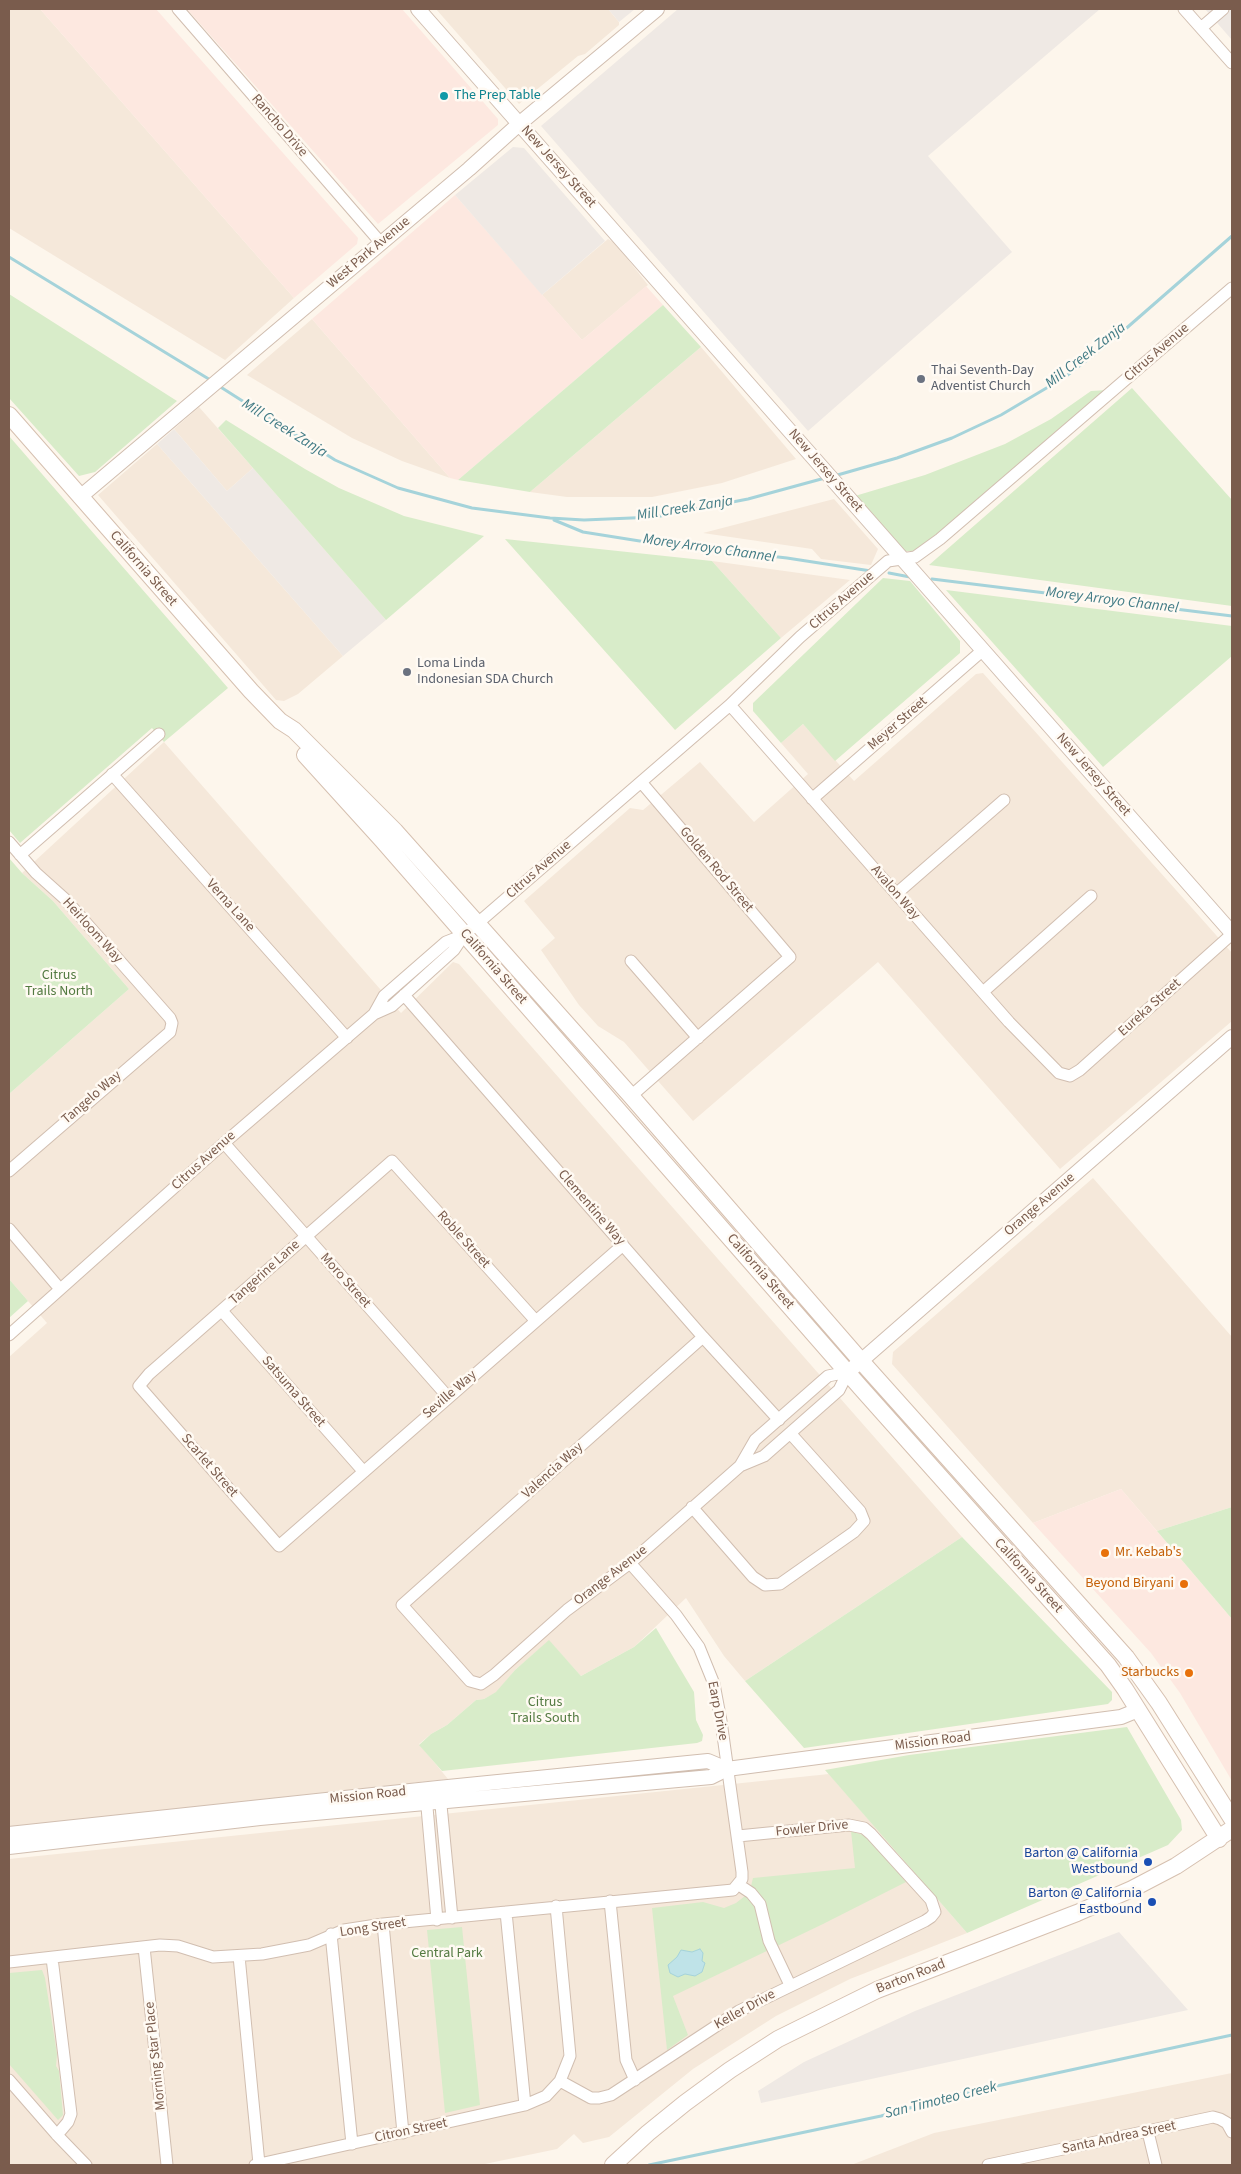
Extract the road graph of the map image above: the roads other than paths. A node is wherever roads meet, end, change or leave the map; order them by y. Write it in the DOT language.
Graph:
graph roads {
  1 [pos="178,9"];
  2 [pos="418,9"];
  3 [pos="657,9"];
  4 [pos="1184,9"];
  5 [pos="1223,9"];
  6 [pos="1201,28"];
  7 [pos="1232,63"];
  8 [pos="519,124"];
  9 [pos="381,243"];
  10 [pos="1232,288"];
  11 [pos="9,414"];
  12 [pos="80,497"];
  13 [pos="903,560"];
  14 [pos="983,650"];
  15 [pos="730,705"];
  16 [pos="280,721"];
  17 [pos="159,734"];
  18 [pos="112,774"];
  19 [pos="641,782"];
  20 [pos="812,799"];
  21 [pos="1004,800"];
  22 [pos="9,842"];
  23 [pos="20,855"];
  24 [pos="896,894"];
  25 [pos="1091,896"];
  26 [pos="477,924"];
  27 [pos="1232,934"];
  28 [pos="464,935"];
  29 [pos="631,961"];
  30 [pos="983,992"];
  31 [pos="404,995"];
  32 [pos="374,1014"];
  33 [pos="172,1023"];
  34 [pos="1232,1037"];
  35 [pos="348,1038"];
  36 [pos="698,1038"];
  37 [pos="1065,1076"];
  38 [pos="631,1096"];
  39 [pos="224,1143"];
  40 [pos="392,1161"];
  41 [pos="9,1171"];
  42 [pos="9,1229"];
  43 [pos="306,1236"];
  44 [pos="623,1245"];
  45 [pos="60,1289"];
  46 [pos="222,1311"];
  47 [pos="535,1320"];
  48 [pos="9,1335"];
  49 [pos="703,1336"];
  50 [pos="861,1361"];
  51 [pos="848,1372"];
  52 [pos="139,1386"];
  53 [pos="448,1396"];
  54 [pos="779,1420"];
  55 [pos="790,1432"];
  56 [pos="740,1466"];
  57 [pos="364,1472"];
  58 [pos="692,1507"];
  59 [pos="279,1546"];
  60 [pos="630,1563"];
  61 [pos="1084,1610"];
  62 [pos="1070,1623"];
  63 [pos="481,1684"];
  64 [pos="1138,1710"];
  65 [pos="727,1769"];
  66 [pos="433,1795"];
  67 [pos="1232,1819"];
  68 [pos="1232,1829"];
  69 [pos="9,1834"];
  70 [pos="738,1836"];
  71 [pos="1218,1839"];
  72 [pos="9,1847"];
  73 [pos="447,1866"];
  74 [pos="433,1867"];
  75 [pos="739,1885"];
  76 [pos="610,1901"];
  77 [pos="556,1906"];
  78 [pos="506,1912"];
  79 [pos="935,1912"];
  80 [pos="452,1918"];
  81 [pos="437,1920"];
  82 [pos="383,1924"];
  83 [pos="331,1934"];
  84 [pos="144,1947"];
  85 [pos="238,1956"];
  86 [pos="52,1958"];
  87 [pos="9,1962"];
  88 [pos="790,1985"];
  89 [pos="9,2080"];
  90 [pos="635,2080"];
  91 [pos="560,2081"];
  92 [pos="525,2105"];
  93 [pos="1148,2132"];
  94 [pos="1232,2132"];
  95 [pos="403,2133"];
  96 [pos="57,2135"];
  97 [pos="352,2144"];
  98 [pos="86,2165"];
  99 [pos="167,2165"];
  100 [pos="257,2165"];
  101 [pos="613,2165"];
  102 [pos="988,2165"];
  103 [pos="1156,2165"];
  1 -- 9 [label="street, Rancho Drive"];
  2 -- 8 [label="street, New Jersey Street"];
  3 -- 8 [label="street, West Park Avenue"];
  4 -- 6 [label="street"];
  5 -- 6 [label="street"];
  6 -- 7 [label="street"];
  8 -- 9 [label="street, West Park Avenue"];
  8 -- 13 [label="street, New Jersey Street"];
  9 -- 12 [label="street, West Park Avenue"];
  10 -- 13 [label="street, Citrus Avenue"];
  11 -- 12 [label="main road, California Street"];
  12 -- 16 [label="main road, California Street"];
  13 -- 14 [label="street, New Jersey Street"];
  13 -- 15 [label="street, Citrus Avenue"];
  14 -- 20 [label="street, Meyer Street"];
  14 -- 27 [label="street, New Jersey Street"];
  15 -- 19 [label="street, Citrus Avenue"];
  15 -- 20 [label="street, Avalon Way"];
  16 -- 26 [label="main road, California Street"];
  16 -- 28 [label="main road, California Street"];
  17 -- 18 [label="street"];
  18 -- 23 [label="street"];
  18 -- 35 [label="street, Verna Lane"];
  19 -- 26 [label="street, Citrus Avenue"];
  19 -- 36 [label="street, Golden Rod Street"];
  20 -- 24 [label="street, Avalon Way"];
  21 -- 24 [label="street"];
  22 -- 23 [label="street, Heirloom Way"];
  23 -- 33 [label="street, Heirloom Way"];
  24 -- 30 [label="street, Avalon Way"];
  25 -- 30 [label="street"];
  26 -- 28 [label="street, Citrus Avenue"];
  26 -- 38 [label="main road, California Street"];
  27 -- 37 [label="street, Eureka Street"];
  28 -- 31 [label="street, Citrus Avenue"];
  28 -- 32 [label="street, Citrus Avenue"];
  28 -- 51 [label="main road, California Street"];
  29 -- 36 [label="street"];
  30 -- 37 [label="street, Avalon Way"];
  31 -- 32 [label="street, Citrus Avenue"];
  31 -- 44 [label="street, Clementine Way"];
  32 -- 35 [label="street, Citrus Avenue"];
  33 -- 41 [label="street, Tangelo Way"];
  34 -- 50 [label="street, Orange Avenue"];
  35 -- 39 [label="street, Citrus Avenue"];
  36 -- 38 [label="street"];
  38 -- 50 [label="main road, California Street"];
  39 -- 43 [label="street, Moro Street"];
  39 -- 45 [label="street, Citrus Avenue"];
  40 -- 43 [label="street, Tangerine Lane"];
  40 -- 47 [label="street, Roble Street"];
  42 -- 45 [label="street"];
  43 -- 46 [label="street, Tangerine Lane"];
  43 -- 53 [label="street, Moro Street"];
  44 -- 47 [label="street, Seville Way"];
  44 -- 49 [label="street, Clementine Way"];
  45 -- 48 [label="street, Citrus Avenue"];
  46 -- 52 [label="street, Tangerine Lane"];
  46 -- 57 [label="street, Satsuma Street"];
  47 -- 53 [label="street, Seville Way"];
  49 -- 54 [label="street, Clementine Way"];
  49 -- 63 [label="street, Valencia Way"];
  50 -- 51 [label="street, Orange Avenue"];
  50 -- 61 [label="main road, California Street"];
  51 -- 54 [label="street, Orange Avenue"];
  51 -- 55 [label="street, Orange Avenue"];
  51 -- 62 [label="main road, California Street"];
  52 -- 59 [label="street, Scarlet Street"];
  53 -- 57 [label="street, Seville Way"];
  54 -- 56 [label="street, Orange Avenue"];
  55 -- 56 [label="street, Orange Avenue"];
  55 -- 58 [label="street"];
  56 -- 58 [label="street, Orange Avenue"];
  57 -- 59 [label="street, Seville Way"];
  58 -- 60 [label="street, Orange Avenue"];
  60 -- 63 [label="street, Orange Avenue"];
  60 -- 65 [label="street, Earp Drive"];
  61 -- 62 [label="main road"];
  61 -- 67 [label="main road, California Street"];
  62 -- 64 [label="main road, California Street"];
  64 -- 65 [label="street, Mission Road"];
  64 -- 71 [label="main road, California Street"];
  65 -- 66 [label="street, Mission Road"];
  65 -- 70 [label="street, Earp Drive"];
  66 -- 69 [label="street, Mission Road"];
  66 -- 72 [label="street, Mission Road"];
  66 -- 73 [label="street"];
  66 -- 74 [label="street"];
  68 -- 71 [label="main road, Barton Road"];
  70 -- 75 [label="street, Earp Drive"];
  70 -- 79 [label="street, Fowler Drive"];
  71 -- 101 [label="main road, Barton Road"];
  73 -- 74 [label="street"];
  73 -- 80 [label="street"];
  74 -- 81 [label="street"];
  75 -- 76 [label="street, Long Street"];
  75 -- 88 [label="street"];
  76 -- 77 [label="street, Long Street"];
  76 -- 90 [label="street"];
  77 -- 78 [label="street, Long Street"];
  77 -- 91 [label="street"];
  78 -- 80 [label="street, Long Street"];
  78 -- 92 [label="street"];
  79 -- 88 [label="street, Keller Drive"];
  80 -- 81 [label="street, Long Street"];
  81 -- 82 [label="street, Long Street"];
  82 -- 83 [label="street, Long Street"];
  82 -- 95 [label="street"];
  83 -- 85 [label="street, Long Street"];
  83 -- 97 [label="street"];
  84 -- 85 [label="street, Long Street"];
  84 -- 86 [label="street, Long Street"];
  84 -- 99 [label="street, Morning Star Place"];
  85 -- 100 [label="street"];
  86 -- 87 [label="street, Long Street"];
  86 -- 96 [label="street"];
  88 -- 90 [label="street, Keller Drive"];
  89 -- 96 [label="street"];
  90 -- 91 [label="street, Keller Drive"];
  91 -- 92 [label="street, Citron Street"];
  92 -- 95 [label="street, Citron Street"];
  93 -- 94 [label="street, Santa Andrea Street"];
  93 -- 102 [label="street, Santa Andrea Street"];
  93 -- 103 [label="street"];
  95 -- 97 [label="street, Citron Street"];
  96 -- 98 [label="street"];
  97 -- 100 [label="street, Citron Street"];
}
